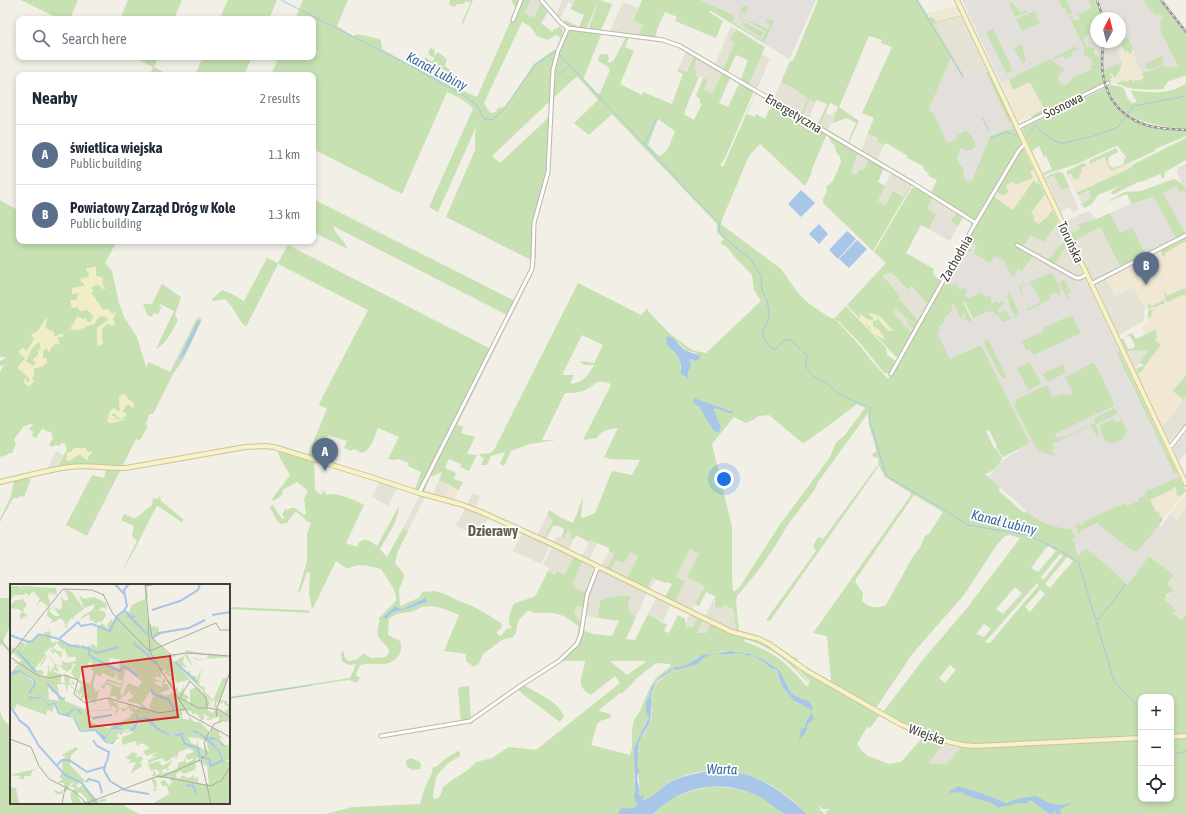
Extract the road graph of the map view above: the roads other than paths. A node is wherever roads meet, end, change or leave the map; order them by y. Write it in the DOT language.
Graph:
graph roads {
  1 [pos="521,0"];
  2 [pos="541,0"];
  3 [pos="957,0"];
  4 [pos="513,20"];
  5 [pos="568,28"];
  6 [pos="1108,84"];
  7 [pos="1017,128"];
  8 [pos="1025,144"];
  9 [pos="976,223"];
  10 [pos="1186,235"];
  11 [pos="1016,245"];
  12 [pos="1087,274"];
  13 [pos="1091,284"];
  14 [pos="891,374"];
  15 [pos="1186,427"];
  16 [pos="1169,447"];
  17 [pos="0,482"];
  18 [pos="1186,484"];
  19 [pos="419,493"];
  20 [pos="598,566"];
  21 [pos="381,736"];
  22 [pos="1186,736"];
  23 [pos="1174,737"];
  24 [pos="1138,738"];
  1 -- 4 [label="street"];
  2 -- 5 [label="street"];
  3 -- 7 [label="street, Toruńska"];
  5 -- 9 [label="street, Energetyczna"];
  5 -- 19 [label="street"];
  6 -- 7 [label="street, Sosnowa"];
  7 -- 8 [label="street, Toruńska"];
  8 -- 9 [label="street, Zachodnia"];
  8 -- 12 [label="street, Toruńska"];
  9 -- 14 [label="street, Zachodnia"];
  10 -- 13 [label="street"];
  11 -- 12 [label="street"];
  12 -- 13 [label="street, Toruńska"];
  13 -- 16 [label="street, Toruńska"];
  15 -- 16 [label="street"];
  16 -- 18 [label="street, Toruńska"];
  17 -- 19 [label="street, Wiejska"];
  19 -- 20 [label="street, Wiejska"];
  20 -- 21 [label="street"];
  20 -- 24 [label="street, Wiejska"];
  22 -- 23 [label="street"];
}
